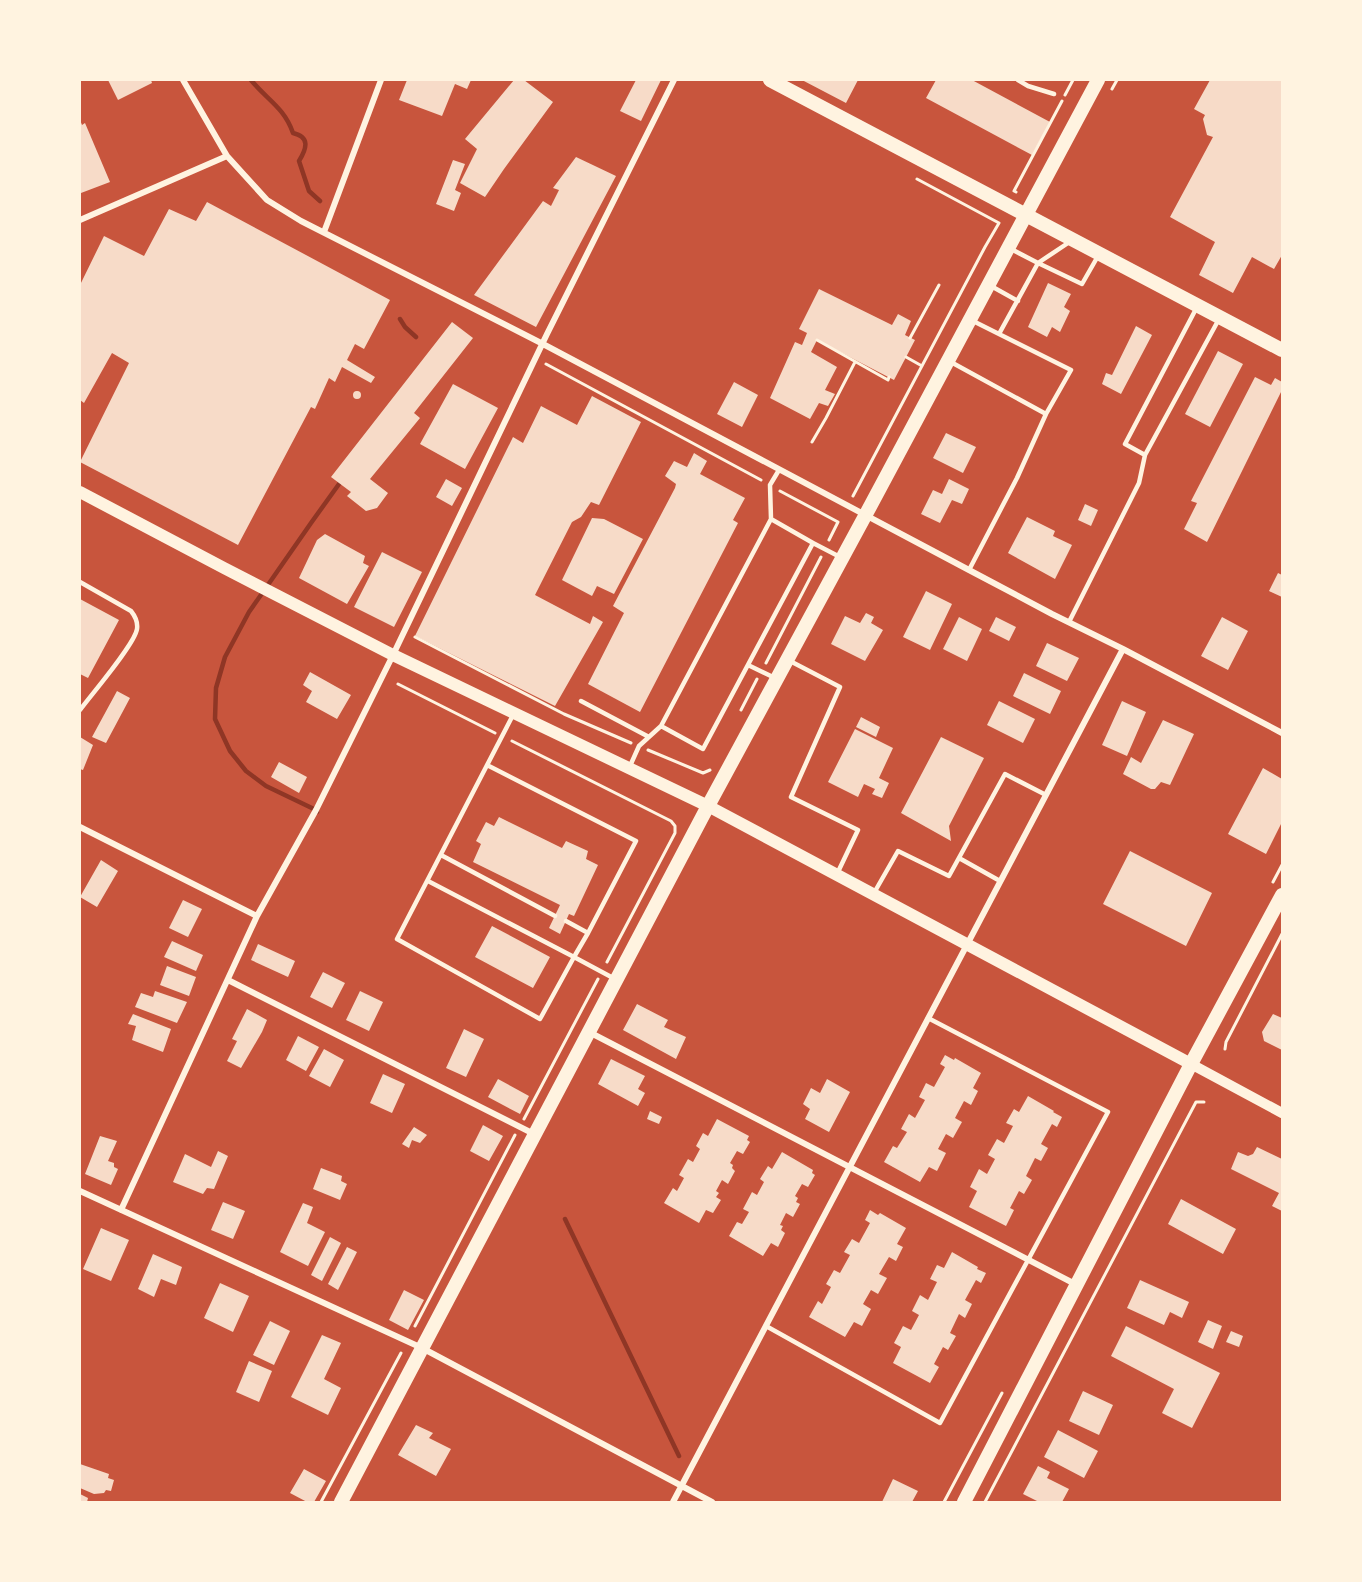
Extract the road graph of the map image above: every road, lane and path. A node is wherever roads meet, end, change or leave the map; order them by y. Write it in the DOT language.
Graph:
graph roads {
  1 [pos="183,80"];
  2 [pos="381,80"];
  3 [pos="674,80"];
  4 [pos="771,80"];
  5 [pos="1018,80"];
  6 [pos="1073,80"];
  7 [pos="1098,80"];
  8 [pos="1117,80"];
  9 [pos="1054,94"];
  10 [pos="1108,95"];
  11 [pos="227,156"];
  12 [pos="917,179"];
  13 [pos="1017,193"];
  14 [pos="1025,215"];
  15 [pos="80,220"];
  16 [pos="324,232"];
  17 [pos="1073,240"];
  18 [pos="1008,247"];
  19 [pos="1100,254"];
  20 [pos="1038,263"];
  21 [pos="939,285"];
  22 [pos="988,285"];
  23 [pos="1017,301"];
  24 [pos="1197,306"];
  25 [pos="1220,318"];
  26 [pos="969,320"];
  27 [pos="999,334"];
  28 [pos="910,338"];
  29 [pos="817,340"];
  30 [pos="543,344"];
  31 [pos="1282,350"];
  32 [pos="906,357"];
  33 [pos="948,360"];
  34 [pos="855,362"];
  35 [pos="546,363"];
  36 [pos="922,366"];
  37 [pos="889,377"];
  38 [pos="1046,414"];
  39 [pos="812,442"];
  40 [pos="1145,455"];
  41 [pos="779,470"];
  42 [pos="770,485"];
  43 [pos="80,492"];
  44 [pos="854,496"];
  45 [pos="865,516"];
  46 [pos="771,519"];
  47 [pos="813,543"];
  48 [pos="825,549"];
  49 [pos="842,558"];
  50 [pos="969,570"];
  51 [pos="80,582"];
  52 [pos="1069,622"];
  53 [pos="415,637"];
  54 [pos="1123,648"];
  55 [pos="393,655"];
  56 [pos="788,659"];
  57 [pos="748,665"];
  58 [pos="762,671"];
  59 [pos="777,679"];
  60 [pos="398,684"];
  61 [pos="581,701"];
  62 [pos="80,710"];
  63 [pos="741,711"];
  64 [pos="514,713"];
  65 [pos="661,726"];
  66 [pos="1282,734"];
  67 [pos="502,736"];
  68 [pos="649,737"];
  69 [pos="639,746"];
  70 [pos="487,765"];
  71 [pos="628,769"];
  72 [pos="710,770"];
  73 [pos="1046,795"];
  74 [pos="708,807"];
  75 [pos="80,827"];
  76 [pos="441,855"];
  77 [pos="959,858"];
  78 [pos="836,875"];
  79 [pos="428,881"];
  80 [pos="1000,881"];
  81 [pos="873,895"];
  82 [pos="1282,895"];
  83 [pos="257,916"];
  84 [pos="555,916"];
  85 [pos="566,921"];
  86 [pos="588,933"];
  87 [pos="1282,934"];
  88 [pos="967,945"];
  89 [pos="574,957"];
  90 [pos="602,972"];
  91 [pos="228,980"];
  92 [pos="616,980"];
  93 [pos="928,1018"];
  94 [pos="589,1032"];
  95 [pos="1225,1049"];
  96 [pos="1191,1064"];
  97 [pos="1204,1102"];
  98 [pos="1282,1113"];
  99 [pos="519,1127"];
  100 [pos="535,1135"];
  101 [pos="850,1167"];
  102 [pos="80,1191"];
  103 [pos="121,1210"];
  104 [pos="1028,1260"];
  105 [pos="1078,1285"];
  106 [pos="766,1326"];
  107 [pos="407,1341"];
  108 [pos="422,1348"];
  109 [pos="681,1486"];
  110 [pos="321,1503"];
  111 [pos="341,1503"];
  112 [pos="673,1503"];
  113 [pos="712,1503"];
  114 [pos="964,1503"];
  115 [pos="985,1503"];
  1 -- 11 [label="street"];
  2 -- 16 [label="street"];
  3 -- 30 [label="street"];
  4 -- 14 [label="main road"];
  5 -- 9 [label="lane"];
  6 -- 13 [label="path"];
  7 -- 14 [label="main road"];
  8 -- 10 [label="path"];
  11 -- 15 [label="street"];
  11 -- 16 [label="street"];
  12 -- 36 [label="path"];
  14 -- 17 [label="main road"];
  14 -- 18 [label="main road"];
  16 -- 30 [label="street"];
  17 -- 19 [label="main road"];
  17 -- 20 [label="lane"];
  18 -- 20 [label="lane"];
  18 -- 22 [label="main road"];
  19 -- 20 [label="lane"];
  19 -- 24 [label="main road"];
  20 -- 23 [label="lane"];
  21 -- 28 [label="path"];
  22 -- 23 [label="lane"];
  22 -- 26 [label="main road"];
  23 -- 27 [label="lane"];
  24 -- 25 [label="main road"];
  24 -- 40 [label="lane"];
  25 -- 31 [label="main road"];
  25 -- 40 [label="lane"];
  26 -- 27 [label="lane"];
  26 -- 33 [label="main road"];
  27 -- 38 [label="lane"];
  29 -- 34 [label="path"];
  30 -- 41 [label="street"];
  30 -- 55 [label="street"];
  32 -- 36 [label="path"];
  33 -- 38 [label="lane"];
  33 -- 45 [label="main road"];
  34 -- 37 [label="path"];
  34 -- 39 [label="path"];
  35 -- 42 [label="path"];
  36 -- 44 [label="path"];
  38 -- 50 [label="lane"];
  40 -- 52 [label="lane"];
  41 -- 42 [label="lane"];
  41 -- 45 [label="street"];
  42 -- 46 [label="lane"];
  42 -- 48 [label="path"];
  43 -- 55 [label="main road"];
  45 -- 49 [label="main road"];
  45 -- 50 [label="street"];
  46 -- 47 [label="lane"];
  46 -- 65 [label="lane"];
  47 -- 48 [label="lane"];
  47 -- 57 [label="lane"];
  48 -- 49 [label="lane"];
  48 -- 58 [label="path"];
  49 -- 56 [label="main road"];
  50 -- 52 [label="street"];
  51 -- 62 [label="lane"];
  52 -- 54 [label="street"];
  53 -- 69 [label="path"];
  54 -- 66 [label="street"];
  54 -- 73 [label="street"];
  55 -- 64 [label="main road"];
  55 -- 83 [label="street"];
  56 -- 59 [label="main road"];
  56 -- 78 [label="lane"];
  57 -- 58 [label="lane"];
  57 -- 65 [label="lane"];
  58 -- 59 [label="lane"];
  58 -- 63 [label="path"];
  59 -- 74 [label="main road"];
  60 -- 67 [label="path"];
  61 -- 68 [label="lane"];
  64 -- 67 [label="lane"];
  64 -- 71 [label="main road"];
  65 -- 68 [label="lane"];
  67 -- 70 [label="lane"];
  67 -- 90 [label="path"];
  68 -- 69 [label="lane"];
  69 -- 71 [label="lane"];
  69 -- 72 [label="path"];
  70 -- 76 [label="lane"];
  70 -- 86 [label="lane"];
  71 -- 74 [label="main road"];
  73 -- 77 [label="lane"];
  73 -- 80 [label="street"];
  74 -- 78 [label="main road"];
  74 -- 92 [label="main road"];
  75 -- 83 [label="street"];
  76 -- 79 [label="lane"];
  76 -- 84 [label="lane"];
  77 -- 80 [label="lane"];
  77 -- 81 [label="lane"];
  78 -- 81 [label="main road"];
  79 -- 89 [label="lane"];
  79 -- 89 [label="lane"];
  80 -- 88 [label="street"];
  81 -- 88 [label="main road"];
  82 -- 96 [label="main road"];
  83 -- 91 [label="street"];
  85 -- 86 [label="lane"];
  86 -- 89 [label="lane"];
  87 -- 95 [label="path"];
  88 -- 93 [label="street"];
  88 -- 96 [label="main road"];
  89 -- 90 [label="lane"];
  90 -- 92 [label="lane"];
  90 -- 99 [label="path"];
  91 -- 99 [label="street"];
  91 -- 103 [label="street"];
  92 -- 94 [label="main road"];
  93 -- 101 [label="street"];
  93 -- 104 [label="lane"];
  94 -- 100 [label="main road"];
  94 -- 101 [label="street"];
  96 -- 98 [label="street"];
  96 -- 105 [label="main road"];
  97 -- 115 [label="path"];
  99 -- 100 [label="street"];
  99 -- 107 [label="path"];
  100 -- 108 [label="main road"];
  101 -- 104 [label="street"];
  101 -- 106 [label="street"];
  102 -- 103 [label="street"];
  103 -- 107 [label="street"];
  104 -- 105 [label="street"];
  104 -- 106 [label="lane"];
  105 -- 114 [label="main road"];
  106 -- 109 [label="street"];
  107 -- 108 [label="street"];
  107 -- 110 [label="path"];
  108 -- 109 [label="street"];
  108 -- 111 [label="main road"];
  109 -- 112 [label="street"];
  109 -- 113 [label="street"];
}
